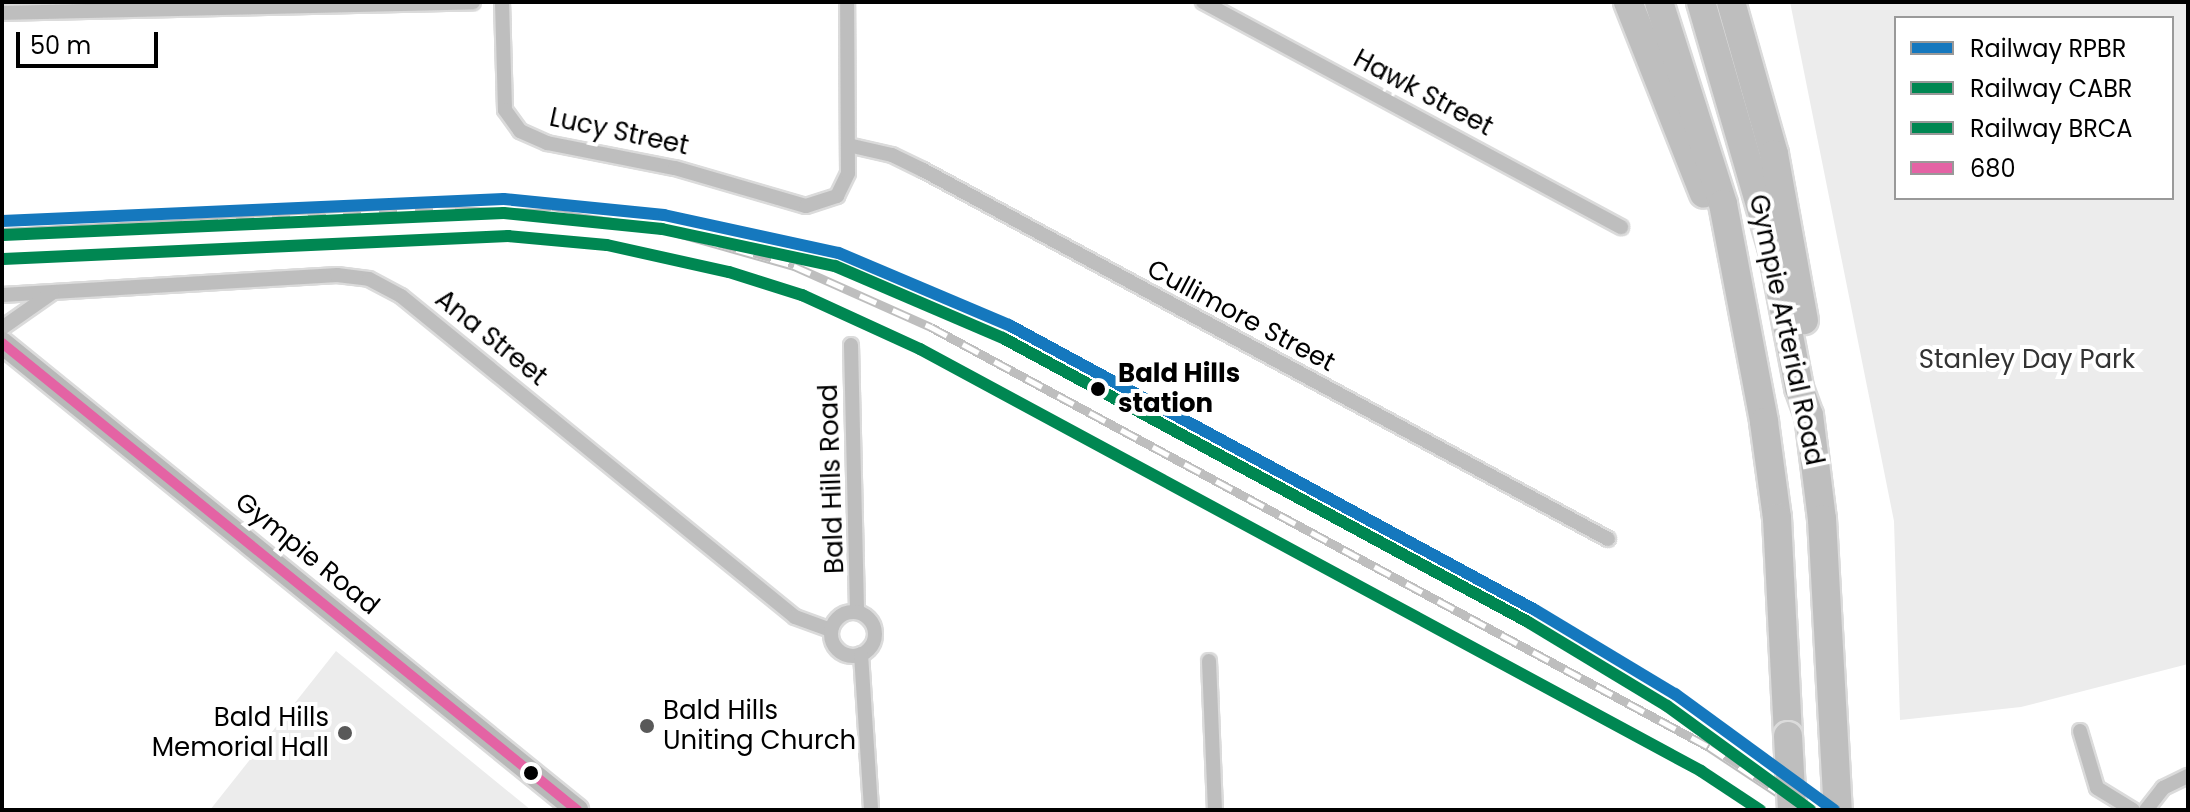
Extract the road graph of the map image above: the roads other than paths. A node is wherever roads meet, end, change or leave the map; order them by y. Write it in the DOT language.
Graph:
graph roads {
  1 [pos="473,2"];
  2 [pos="502,2"];
  3 [pos="847,2"];
  4 [pos="1203,2"];
  5 [pos="1628,2"];
  6 [pos="1659,2"];
  7 [pos="1701,2"];
  8 [pos="1731,2"];
  9 [pos="2,13"];
  10 [pos="848,145"];
  11 [pos="1621,227"];
  12 [pos="1731,258"];
  13 [pos="53,293"];
  14 [pos="2,295"];
  15 [pos="2,328"];
  16 [pos="2,343"];
  17 [pos="851,345"];
  18 [pos="1809,415"];
  19 [pos="1608,539"];
  20 [pos="857,612"];
  21 [pos="831,630"];
  22 [pos="861,654"];
  23 [pos="1209,661"];
  24 [pos="2080,731"];
  25 [pos="2188,776"];
  26 [pos="577,810"];
  27 [pos="871,810"];
  28 [pos="1215,810"];
  29 [pos="1792,810"];
  30 [pos="1838,810"];
  31 [pos="2133,810"];
  32 [pos="2146,810"];
  1 -- 9 [label="street"];
  2 -- 10 [label="street, Lucy Street"];
  3 -- 10 [label="street"];
  4 -- 11 [label="street, Hawk Street"];
  5 -- 12 [label="highway"];
  6 -- 12 [label="highway, Gympie Arterial Road"];
  7 -- 18 [label="highway, Gympie Arterial Road"];
  8 -- 18 [label="highway"];
  10 -- 19 [label="street, Cullimore Street"];
  12 -- 29 [label="highway, Gympie Arterial Road, bridge"];
  13 -- 14 [label="street, Ana Street"];
  13 -- 15 [label="street"];
  13 -- 21 [label="street, Ana Street"];
  16 -- 26 [label="main road, Gympie Road"];
  17 -- 20 [label="street, Bald Hills Road"];
  18 -- 30 [label="highway, Gympie Arterial Road"];
  20 -- 21 [label="street"];
  20 -- 22 [label="street"];
  21 -- 22 [label="street"];
  22 -- 27 [label="street"];
  23 -- 28 [label="street"];
  24 -- 31 [label="street"];
  25 -- 32 [label="street"];
}
